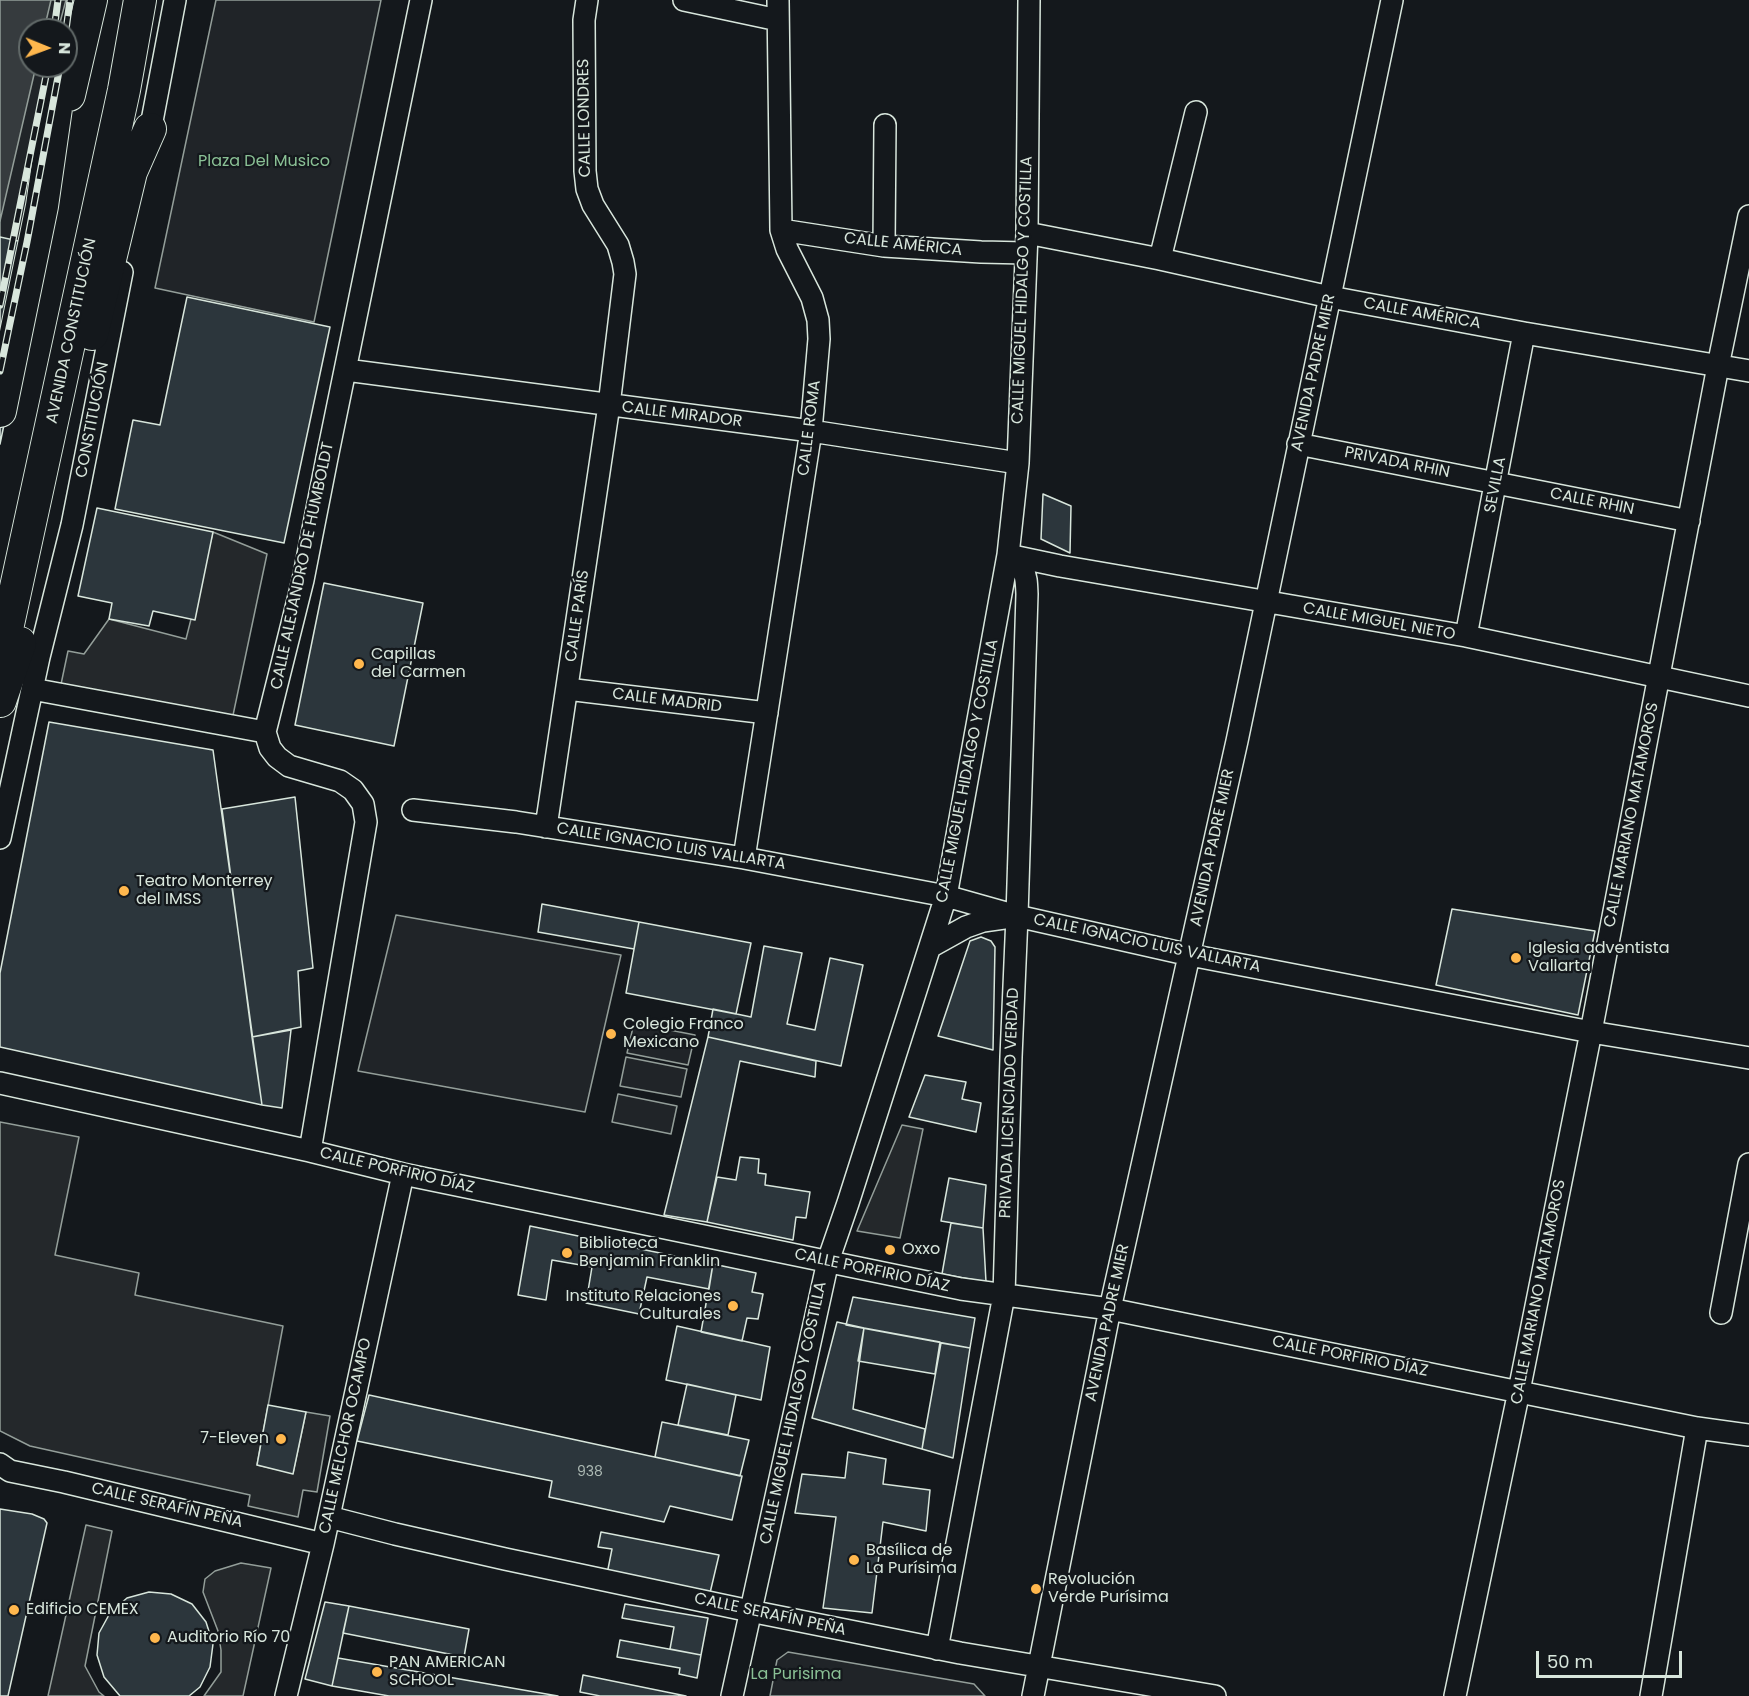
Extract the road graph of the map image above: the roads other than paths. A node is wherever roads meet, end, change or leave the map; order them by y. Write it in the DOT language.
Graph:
graph roads {
  1 [pos="71,0"];
  2 [pos="92,0"];
  3 [pos="140,0"];
  4 [pos="175,0"];
  5 [pos="421,0"];
  6 [pos="587,0"];
  7 [pos="684,0"];
  8 [pos="1029,0"];
  9 [pos="1392,0"];
  10 [pos="778,10"];
  11 [pos="69,18"];
  12 [pos="60,78"];
  13 [pos="1196,111"];
  14 [pos="885,125"];
  15 [pos="150,129"];
  16 [pos="42,206"];
  17 [pos="1749,216"];
  18 [pos="781,230"];
  19 [pos="1027,243"];
  20 [pos="884,246"];
  21 [pos="1160,259"];
  22 [pos="1330,297"];
  23 [pos="1524,333"];
  24 [pos="1718,366"];
  25 [pos="346,370"];
  26 [pos="1749,371"];
  27 [pos="609,405"];
  28 [pos="0,411"];
  29 [pos="812,431"];
  30 [pos="1298,444"];
  31 [pos="1018,463"];
  32 [pos="1496,483"];
  33 [pos="1689,521"];
  34 [pos="1007,558"];
  35 [pos="1266,603"];
  36 [pos="1466,636"];
  37 [pos="0,661"];
  38 [pos="1658,677"];
  39 [pos="32,689"];
  40 [pos="567,689"];
  41 [pos="1749,696"];
  42 [pos="0,701"];
  43 [pos="767,713"];
  44 [pos="265,732"];
  45 [pos="412,810"];
  46 [pos="546,827"];
  47 [pos="0,838"];
  48 [pos="744,858"];
  49 [pos="946,896"];
  50 [pos="1017,916"];
  51 [pos="930,948"];
  52 [pos="1190,955"];
  53 [pos="1591,1032"];
  54 [pos="1749,1058"];
  55 [pos="0,1083"];
  56 [pos="310,1150"];
  57 [pos="1749,1164"];
  58 [pos="403,1174"];
  59 [pos="828,1261"];
  60 [pos="1004,1295"];
  61 [pos="1110,1309"];
  62 [pos="1721,1313"];
  63 [pos="1519,1391"];
  64 [pos="1697,1428"];
  65 [pos="1749,1435"];
  66 [pos="3,1470"];
  67 [pos="328,1517"];
  68 [pos="323,1544"];
  69 [pos="750,1611"];
  70 [pos="937,1648"];
  71 [pos="1038,1666"];
  72 [pos="286,1696"];
  73 [pos="732,1696"];
  74 [pos="1033,1696"];
  75 [pos="1215,1696"];
  76 [pos="1455,1696"];
  77 [pos="1652,1696"];
  1 -- 11 [label="highway"];
  2 -- 16 [label="highway"];
  3 -- 37 [label="highway, AVENIDA CONSTITUCIÓN"];
  4 -- 15 [label="street, CONSTITUCIÓN"];
  5 -- 25 [label="street, CALLE ALEJANDRO DE HUMBOLDT"];
  6 -- 27 [label="street, CALLE LONDRES"];
  7 -- 10 [label="street"];
  8 -- 19 [label="street, CALLE MIGUEL HIDALGO Y COSTILLA"];
  9 -- 22 [label="street, AVENIDA PADRE MIER"];
  10 -- 18 [label="street, CALLE ROMA"];
  12 -- 16 [label="highway"];
  13 -- 21 [label="street"];
  14 -- 20 [label="street"];
  15 -- 39 [label="street, CONSTITUCIÓN"];
  15 -- 42 [label="highway"];
  16 -- 28 [label="highway"];
  17 -- 24 [label="street, CALLE MARIANO MATAMOROS"];
  18 -- 20 [label="street, CALLE AMÉRICA"];
  18 -- 29 [label="street, CALLE ROMA"];
  19 -- 20 [label="street, CALLE AMÉRICA"];
  19 -- 21 [label="street, CALLE AMÉRICA"];
  19 -- 31 [label="street, CALLE MIGUEL HIDALGO Y COSTILLA"];
  21 -- 22 [label="street, CALLE AMÉRICA"];
  22 -- 23 [label="street, CALLE AMÉRICA"];
  22 -- 30 [label="street, AVENIDA PADRE MIER"];
  23 -- 24 [label="street, CALLE AMÉRICA"];
  23 -- 32 [label="street, SEVILLA"];
  24 -- 26 [label="street, CALLE AMÉRICA"];
  24 -- 33 [label="street, CALLE MARIANO MATAMOROS"];
  25 -- 27 [label="street, CALLE MIRADOR"];
  25 -- 44 [label="street, CALLE ALEJANDRO DE HUMBOLDT"];
  27 -- 29 [label="street, CALLE MIRADOR"];
  27 -- 40 [label="street, CALLE PARÍS"];
  29 -- 31 [label="street, CALLE MIRADOR"];
  29 -- 43 [label="street, CALLE ROMA"];
  30 -- 32 [label="street, PRIVADA RHIN"];
  30 -- 35 [label="street, AVENIDA PADRE MIER"];
  31 -- 34 [label="street, CALLE MIGUEL HIDALGO Y COSTILLA"];
  32 -- 33 [label="street, CALLE RHIN"];
  32 -- 36 [label="street, SEVILLA"];
  33 -- 38 [label="street, CALLE MARIANO MATAMOROS"];
  34 -- 35 [label="street, CALLE MIGUEL NIETO"];
  34 -- 49 [label="street, CALLE MIGUEL HIDALGO Y COSTILLA"];
  34 -- 50 [label="street, PRIVADA LICENCIADO VERDAD"];
  35 -- 36 [label="street, CALLE MIGUEL NIETO"];
  35 -- 52 [label="street, AVENIDA PADRE MIER"];
  36 -- 38 [label="street, CALLE MIGUEL NIETO"];
  38 -- 41 [label="street, CALLE MIGUEL NIETO"];
  38 -- 53 [label="street, CALLE MARIANO MATAMOROS"];
  39 -- 44 [label="street"];
  39 -- 47 [label="street, CONSTITUCIÓN"];
  40 -- 43 [label="street, CALLE MADRID"];
  40 -- 46 [label="street, CALLE PARÍS"];
  43 -- 48 [label="street, CALLE ROMA"];
  44 -- 56 [label="street"];
  45 -- 46 [label="street, CALLE IGNACIO LUIS VALLARTA"];
  46 -- 48 [label="street, CALLE IGNACIO LUIS VALLARTA"];
  48 -- 49 [label="street, CALLE IGNACIO LUIS VALLARTA"];
  49 -- 50 [label="street, CALLE IGNACIO LUIS VALLARTA"];
  49 -- 51 [label="street, CALLE MIGUEL HIDALGO Y COSTILLA"];
  50 -- 51 [label="street"];
  50 -- 52 [label="street, CALLE IGNACIO LUIS VALLARTA"];
  50 -- 60 [label="street, PRIVADA LICENCIADO VERDAD"];
  51 -- 59 [label="street, CALLE MIGUEL HIDALGO Y COSTILLA"];
  52 -- 53 [label="street, CALLE IGNACIO LUIS VALLARTA"];
  52 -- 61 [label="street, AVENIDA PADRE MIER"];
  53 -- 54 [label="street, CALLE IGNACIO LUIS VALLARTA"];
  53 -- 63 [label="street, CALLE MARIANO MATAMOROS"];
  55 -- 56 [label="street, CALLE PORFIRIO DÍAZ"];
  56 -- 58 [label="street, CALLE PORFIRIO DÍAZ"];
  57 -- 62 [label="street"];
  58 -- 59 [label="street, CALLE PORFIRIO DÍAZ"];
  58 -- 67 [label="street, CALLE MELCHOR OCAMPO"];
  59 -- 60 [label="street, CALLE PORFIRIO DÍAZ"];
  59 -- 69 [label="street, CALLE MIGUEL HIDALGO Y COSTILLA"];
  60 -- 61 [label="street, CALLE PORFIRIO DÍAZ"];
  60 -- 70 [label="street, PRIVADA LICENCIADO VERDAD"];
  61 -- 63 [label="street, CALLE PORFIRIO DÍAZ"];
  61 -- 71 [label="street, AVENIDA PADRE MIER"];
  63 -- 64 [label="street, CALLE PORFIRIO DÍAZ"];
  63 -- 76 [label="street, CALLE MARIANO MATAMOROS"];
  64 -- 65 [label="street, CALLE PORFIRIO DÍAZ"];
  64 -- 77 [label="street"];
  66 -- 68 [label="street, CALLE SERAFÍN PEÑA"];
  67 -- 68 [label="street, CALLE MELCHOR OCAMPO"];
  67 -- 69 [label="street, CALLE SERAFÍN PEÑA"];
  68 -- 72 [label="street, CALLE MELCHOR OCAMPO"];
  69 -- 70 [label="street, CALLE SERAFÍN PEÑA"];
  69 -- 73 [label="street, CALLE MIGUEL HIDALGO Y COSTILLA"];
  70 -- 71 [label="street, CALLE SERAFÍN PEÑA"];
  71 -- 74 [label="street, AVENIDA PADRE MIER"];
  71 -- 75 [label="street, CALLE SERAFÍN PEÑA"];
}
